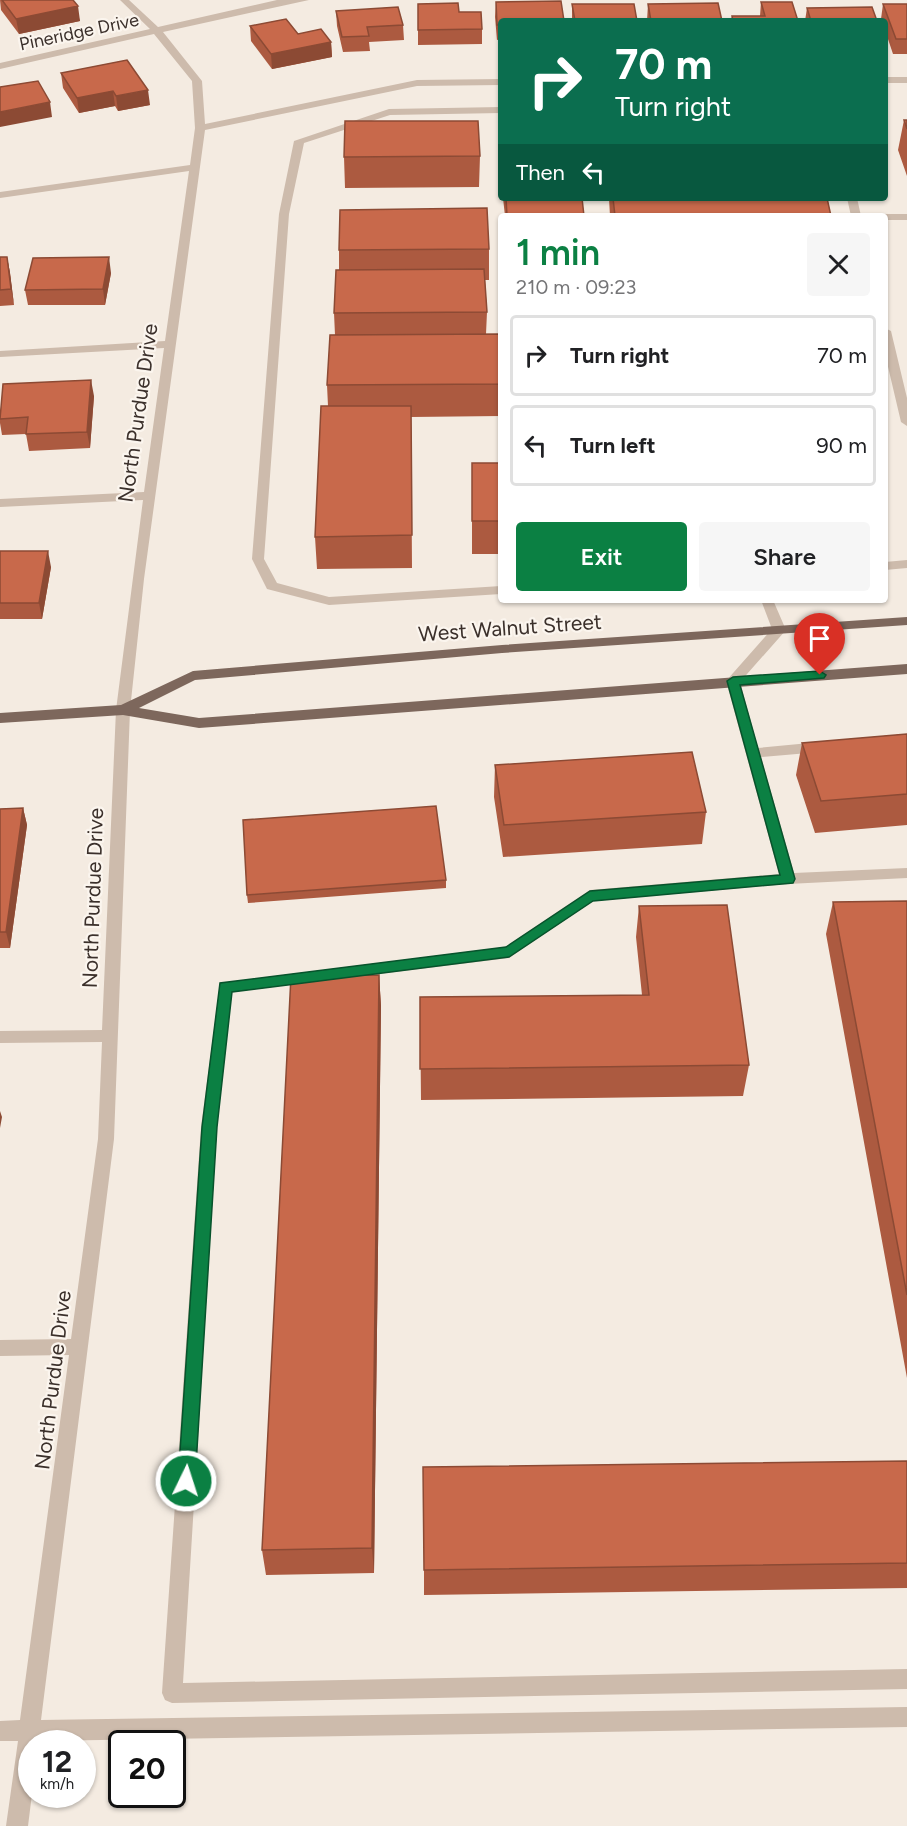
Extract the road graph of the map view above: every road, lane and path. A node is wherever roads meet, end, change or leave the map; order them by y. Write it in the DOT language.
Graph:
graph roads {
  1 [pos="124,0"];
  2 [pos="305,0"];
  3 [pos="158,32"];
  4 [pos="0,66"];
  5 [pos="888,80"];
  6 [pos="907,80"];
  7 [pos="498,82"];
  8 [pos="498,110"];
  9 [pos="200,128"];
  10 [pos="194,167"];
  11 [pos="0,195"];
  12 [pos="888,217"];
  13 [pos="907,217"];
  14 [pos="888,343"];
  15 [pos="171,344"];
  16 [pos="0,354"];
  17 [pos="907,422"];
  18 [pos="149,496"];
  19 [pos="0,503"];
  20 [pos="907,564"];
  21 [pos="888,566"];
  22 [pos="498,590"];
  23 [pos="768,603"];
  24 [pos="907,621"];
  25 [pos="778,630"];
  26 [pos="907,669"];
  27 [pos="733,681"];
  28 [pos="123,710"];
  29 [pos="0,718"];
  30 [pos="836,746"];
  31 [pos="753,753"];
  32 [pos="907,873"];
  33 [pos="788,879"];
  34 [pos="110,1036"];
  35 [pos="0,1037"];
  36 [pos="80,1347"];
  37 [pos="0,1348"];
  38 [pos="907,1679"];
  39 [pos="907,1717"];
  40 [pos="29,1730"];
  41 [pos="92,1730"];
  42 [pos="0,1731"];
  43 [pos="18,1731"];
  44 [pos="19,1808"];
  45 [pos="17,1826"];
  1 -- 3 [label="street, North Purdue Drive"];
  2 -- 3 [label="street, Pineridge Drive"];
  3 -- 4 [label="street, Pineridge Drive"];
  3 -- 9 [label="street, North Purdue Drive"];
  5 -- 6 [label="street"];
  7 -- 9 [label="street"];
  8 -- 22 [label="street"];
  9 -- 10 [label="street, North Purdue Drive"];
  10 -- 11 [label="street"];
  10 -- 15 [label="street, North Purdue Drive"];
  12 -- 13 [label="street"];
  14 -- 17 [label="street"];
  15 -- 16 [label="street"];
  15 -- 18 [label="street, North Purdue Drive"];
  18 -- 19 [label="street"];
  18 -- 28 [label="street, North Purdue Drive"];
  20 -- 21 [label="street"];
  23 -- 25 [label="street"];
  24 -- 25 [label="main road, West Walnut Street"];
  25 -- 27 [label="street"];
  25 -- 28 [label="main road, West Walnut Street"];
  26 -- 27 [label="main road, West Walnut Street"];
  27 -- 28 [label="main road, West Walnut Street"];
  27 -- 31 [label="street"];
  28 -- 29 [label="main road, West Walnut Street"];
  28 -- 34 [label="street, North Purdue Drive"];
  30 -- 31 [label="street"];
  31 -- 33 [label="street"];
  32 -- 33 [label="street"];
  33 -- 38 [label="street"];
  34 -- 35 [label="street"];
  34 -- 36 [label="street, North Purdue Drive"];
  36 -- 37 [label="street"];
  36 -- 40 [label="street, North Purdue Drive"];
  39 -- 41 [label="street"];
  42 -- 43 [label="street"];
  44 -- 45 [label="street, North Purdue Drive"];
}
